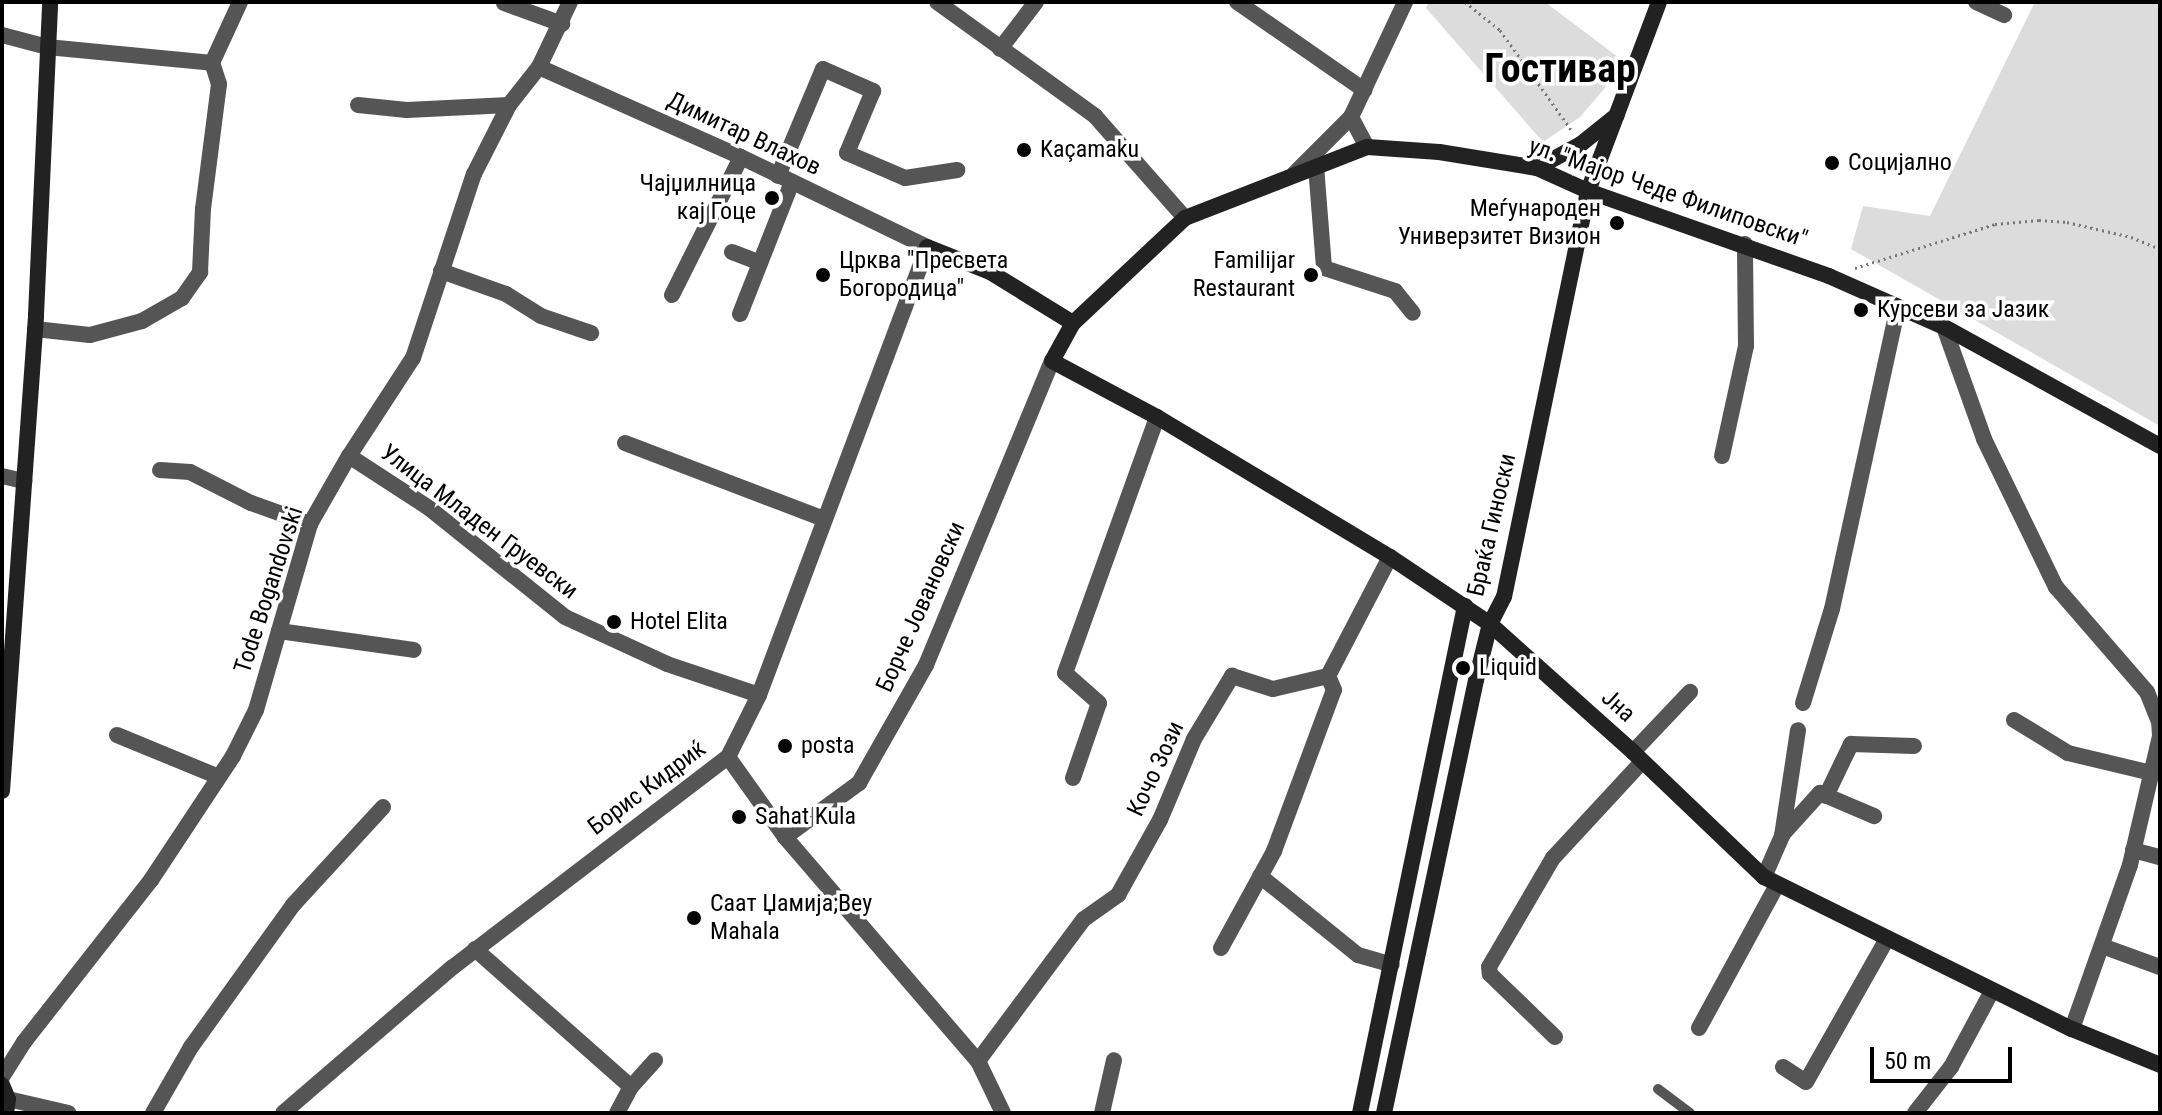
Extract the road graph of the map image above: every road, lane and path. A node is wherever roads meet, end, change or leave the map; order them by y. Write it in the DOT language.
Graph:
graph roads {
  1 [pos="50,2"];
  2 [pos="240,2"];
  3 [pos="570,2"];
  4 [pos="937,2"];
  5 [pos="1036,2"];
  6 [pos="1237,2"];
  7 [pos="1405,2"];
  8 [pos="1465,2"];
  9 [pos="1659,2"];
  10 [pos="1976,2"];
  11 [pos="504,3"];
  12 [pos="2004,15"];
  13 [pos="562,24"];
  14 [pos="3,39"];
  15 [pos="47,47"];
  16 [pos="1000,49"];
  17 [pos="212,63"];
  18 [pos="539,67"];
  19 [pos="1364,90"];
  20 [pos="358,105"];
  21 [pos="509,105"];
  22 [pos="1618,114"];
  23 [pos="1351,117"];
  24 [pos="1581,144"];
  25 [pos="1367,147"];
  26 [pos="741,157"];
  27 [pos="1316,166"];
  28 [pos="1537,168"];
  29 [pos="957,170"];
  30 [pos="1294,174"];
  31 [pos="785,179"];
  32 [pos="1588,191"];
  33 [pos="1185,218"];
  34 [pos="1745,244"];
  35 [pos="927,247"];
  36 [pos="2160,249"];
  37 [pos="732,252"];
  38 [pos="760,263"];
  39 [pos="441,271"];
  40 [pos="1829,276"];
  41 [pos="672,295"];
  42 [pos="1898,307"];
  43 [pos="1413,313"];
  44 [pos="740,314"];
  45 [pos="1073,323"];
  46 [pos="1944,327"];
  47 [pos="35,329"];
  48 [pos="591,333"];
  49 [pos="1052,361"];
  50 [pos="1157,417"];
  51 [pos="625,443"];
  52 [pos="2160,446"];
  53 [pos="349,456"];
  54 [pos="1722,456"];
  55 [pos="160,470"];
  56 [pos="2,476"];
  57 [pos="24,481"];
  58 [pos="824,519"];
  59 [pos="310,524"];
  60 [pos="1390,557"];
  61 [pos="1465,606"];
  62 [pos="1490,624"];
  63 [pos="279,631"];
  64 [pos="414,650"];
  65 [pos="1328,676"];
  66 [pos="1690,692"];
  67 [pos="759,695"];
  68 [pos="1803,703"];
  69 [pos="2158,707"];
  70 [pos="2014,720"];
  71 [pos="1798,730"];
  72 [pos="117,735"];
  73 [pos="1914,746"];
  74 [pos="728,757"];
  75 [pos="1637,757"];
  76 [pos="2151,773"];
  77 [pos="219,777"];
  78 [pos="1073,778"];
  79 [pos="2,791"];
  80 [pos="1826,796"];
  81 [pos="383,807"];
  82 [pos="1874,816"];
  83 [pos="1782,836"];
  84 [pos="785,837"];
  85 [pos="2133,850"];
  86 [pos="2160,857"];
  87 [pos="1260,876"];
  88 [pos="1771,881"];
  89 [pos="1887,939"];
  90 [pos="2102,946"];
  91 [pos="1221,948"];
  92 [pos="475,949"];
  93 [pos="1392,965"];
  94 [pos="2160,967"];
  95 [pos="1992,991"];
  96 [pos="1699,1028"];
  97 [pos="2072,1029"];
  98 [pos="1555,1037"];
  99 [pos="655,1060"];
  100 [pos="1114,1060"];
  101 [pos="978,1061"];
  102 [pos="2160,1065"];
  103 [pos="1783,1067"];
  104 [pos="2,1077"];
  105 [pos="631,1087"];
  106 [pos="1658,1089"];
  107 [pos="6,1104"];
  108 [pos="68,1113"];
  109 [pos="153,1113"];
  110 [pos="283,1113"];
  111 [pos="617,1113"];
  112 [pos="1003,1113"];
  113 [pos="1102,1113"];
  114 [pos="1360,1113"];
  115 [pos="1384,1113"];
  116 [pos="1690,1113"];
  117 [pos="1915,1113"];
  1 -- 15 [label="street"];
  2 -- 17 [label="street"];
  3 -- 13 [label="street, Tode Bogandovski"];
  4 -- 16 [label="street"];
  5 -- 16 [label="street"];
  6 -- 19 [label="street"];
  7 -- 19 [label="street"];
  8 -- 24 [label="path"];
  9 -- 22 [label="street, Браќа Гиноски"];
  10 -- 12 [label="street"];
  11 -- 13 [label="street"];
  13 -- 18 [label="street, Tode Bogandovski"];
  14 -- 15 [label="street"];
  15 -- 17 [label="street"];
  15 -- 47 [label="street"];
  16 -- 33 [label="street"];
  17 -- 47 [label="street"];
  18 -- 21 [label="street, Tode Bogandovski"];
  18 -- 26 [label="street, Димитар Влахов"];
  19 -- 23 [label="street"];
  20 -- 21 [label="street"];
  21 -- 39 [label="street, Tode Bogandovski"];
  22 -- 24 [label="street"];
  22 -- 32 [label="street, Браќа Гиноски"];
  23 -- 25 [label="street"];
  23 -- 30 [label="street"];
  24 -- 28 [label="street"];
  25 -- 27 [label="street, ул. \"Мајор Чеде Филиповски\""];
  25 -- 28 [label="street, ул. \"Мајор Чеде Филиповски\""];
  26 -- 31 [label="street, Димитар Влахов"];
  26 -- 41 [label="street"];
  27 -- 30 [label="street, ул. \"Мајор Чеде Филиповски\""];
  27 -- 43 [label="street"];
  28 -- 32 [label="street, ул. \"Мајор Чеде Филиповски\""];
  29 -- 31 [label="street"];
  30 -- 33 [label="street, ул. \"Мајор Чеде Филиповски\""];
  31 -- 35 [label="street, Димитар Влахов"];
  31 -- 38 [label="street"];
  32 -- 34 [label="street, ул. \"Мајор Чеде Филиповски\""];
  32 -- 62 [label="street, Браќа Гиноски"];
  33 -- 45 [label="street, ул. \"Мајор Чеде Филиповски\""];
  34 -- 40 [label="street, ул. \"Мајор Чеде Филиповски\""];
  34 -- 54 [label="street"];
  35 -- 45 [label="street"];
  35 -- 58 [label="street, Борис Кидриќ"];
  36 -- 40 [label="path"];
  37 -- 38 [label="street"];
  38 -- 44 [label="street"];
  39 -- 48 [label="street"];
  39 -- 53 [label="street, Tode Bogandovski"];
  40 -- 42 [label="street, ул. \"Мајор Чеде Филиповски\""];
  42 -- 46 [label="street, ул. \"Мајор Чеде Филиповски\""];
  42 -- 68 [label="street"];
  45 -- 49 [label="street, ул. \"Мајор Чеде Филиповски\""];
  46 -- 52 [label="street, ул. \"Мајор Чеде Филиповски\""];
  46 -- 69 [label="street"];
  47 -- 57 [label="street"];
  49 -- 50 [label="street, Јна"];
  49 -- 84 [label="street, Борче Јовановски"];
  50 -- 60 [label="street, Јна"];
  50 -- 78 [label="street"];
  51 -- 58 [label="street"];
  53 -- 59 [label="street, Tode Bogandovski"];
  53 -- 67 [label="street, Улица Младен Груевски"];
  55 -- 59 [label="street"];
  56 -- 57 [label="street"];
  57 -- 79 [label="street"];
  58 -- 67 [label="street, Борис Кидриќ"];
  59 -- 63 [label="street, Tode Bogandovski"];
  60 -- 61 [label="street, Јна"];
  60 -- 65 [label="street"];
  61 -- 62 [label="street, Јна"];
  61 -- 93 [label="street, Браќа Гиноски"];
  62 -- 75 [label="street, Јна"];
  62 -- 115 [label="street, Браќа Гиноски"];
  63 -- 64 [label="street"];
  63 -- 77 [label="street, Tode Bogandovski"];
  65 -- 87 [label="street"];
  65 -- 101 [label="street, Кочо Зози"];
  66 -- 75 [label="street"];
  67 -- 74 [label="street, Борис Кидриќ"];
  69 -- 76 [label="street"];
  70 -- 76 [label="street"];
  71 -- 83 [label="street"];
  72 -- 77 [label="street"];
  73 -- 80 [label="street"];
  74 -- 84 [label="street"];
  74 -- 92 [label="street, Борис Кидриќ"];
  75 -- 88 [label="street, Јна"];
  75 -- 98 [label="street"];
  76 -- 85 [label="street"];
  77 -- 104 [label="street, Tode Bogandovski"];
  80 -- 82 [label="street"];
  80 -- 83 [label="street"];
  81 -- 109 [label="street"];
  83 -- 88 [label="street"];
  84 -- 101 [label="street"];
  85 -- 86 [label="street"];
  85 -- 90 [label="street"];
  87 -- 91 [label="street"];
  87 -- 93 [label="street"];
  88 -- 89 [label="street, Јна"];
  88 -- 96 [label="street"];
  89 -- 95 [label="street, Јна"];
  89 -- 103 [label="street"];
  90 -- 94 [label="street"];
  90 -- 97 [label="street"];
  92 -- 105 [label="street"];
  92 -- 110 [label="street, Борис Кидриќ"];
  93 -- 114 [label="street, Браќа Гиноски"];
  95 -- 97 [label="street, Јна"];
  95 -- 117 [label="street"];
  97 -- 102 [label="street, Јна"];
  99 -- 105 [label="street"];
  100 -- 113 [label="street"];
  101 -- 112 [label="street"];
  105 -- 111 [label="street"];
  106 -- 116 [label="lane"];
  107 -- 108 [label="street"];
}
